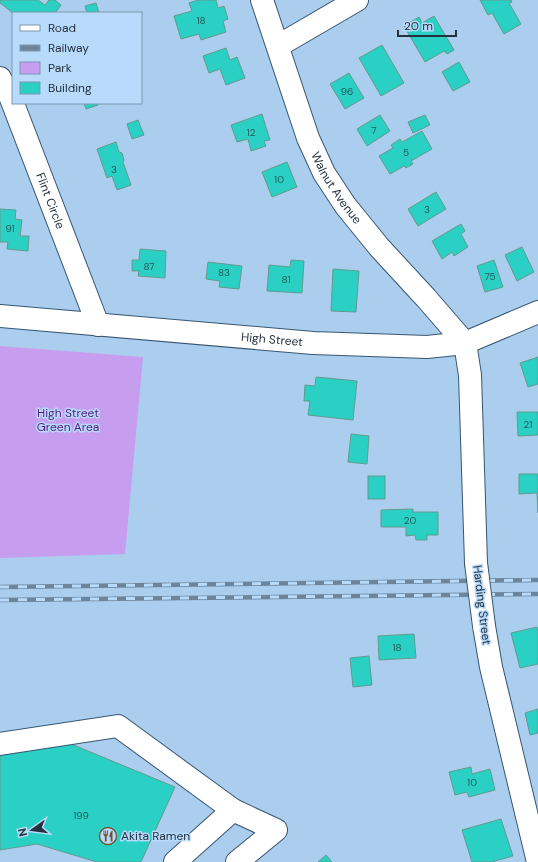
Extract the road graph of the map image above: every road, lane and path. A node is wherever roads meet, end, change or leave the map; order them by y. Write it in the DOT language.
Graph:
graph roads {
  1 [pos="262,0"];
  2 [pos="357,0"];
  3 [pos="278,46"];
  4 [pos="0,78"];
  5 [pos="12,101"];
  6 [pos="13,104"];
  7 [pos="538,312"];
  8 [pos="0,316"];
  9 [pos="98,325"];
  10 [pos="465,343"];
  11 [pos="0,744"];
  12 [pos="233,810"];
  13 [pos="175,862"];
  14 [pos="237,862"];
  15 [pos="538,862"];
  1 -- 3 [label="main road, Walnut Avenue"];
  2 -- 3 [label="main road"];
  3 -- 10 [label="main road, Walnut Avenue"];
  4 -- 5 [label="main road, Flint Circle"];
  6 -- 9 [label="main road, Flint Circle"];
  7 -- 10 [label="main road, High Street"];
  8 -- 9 [label="main road, High Street"];
  9 -- 10 [label="main road, High Street"];
  10 -- 15 [label="main road, Harding Street, bridge"];
  11 -- 12 [label="main road"];
  12 -- 13 [label="main road"];
  12 -- 14 [label="main road"];
}
